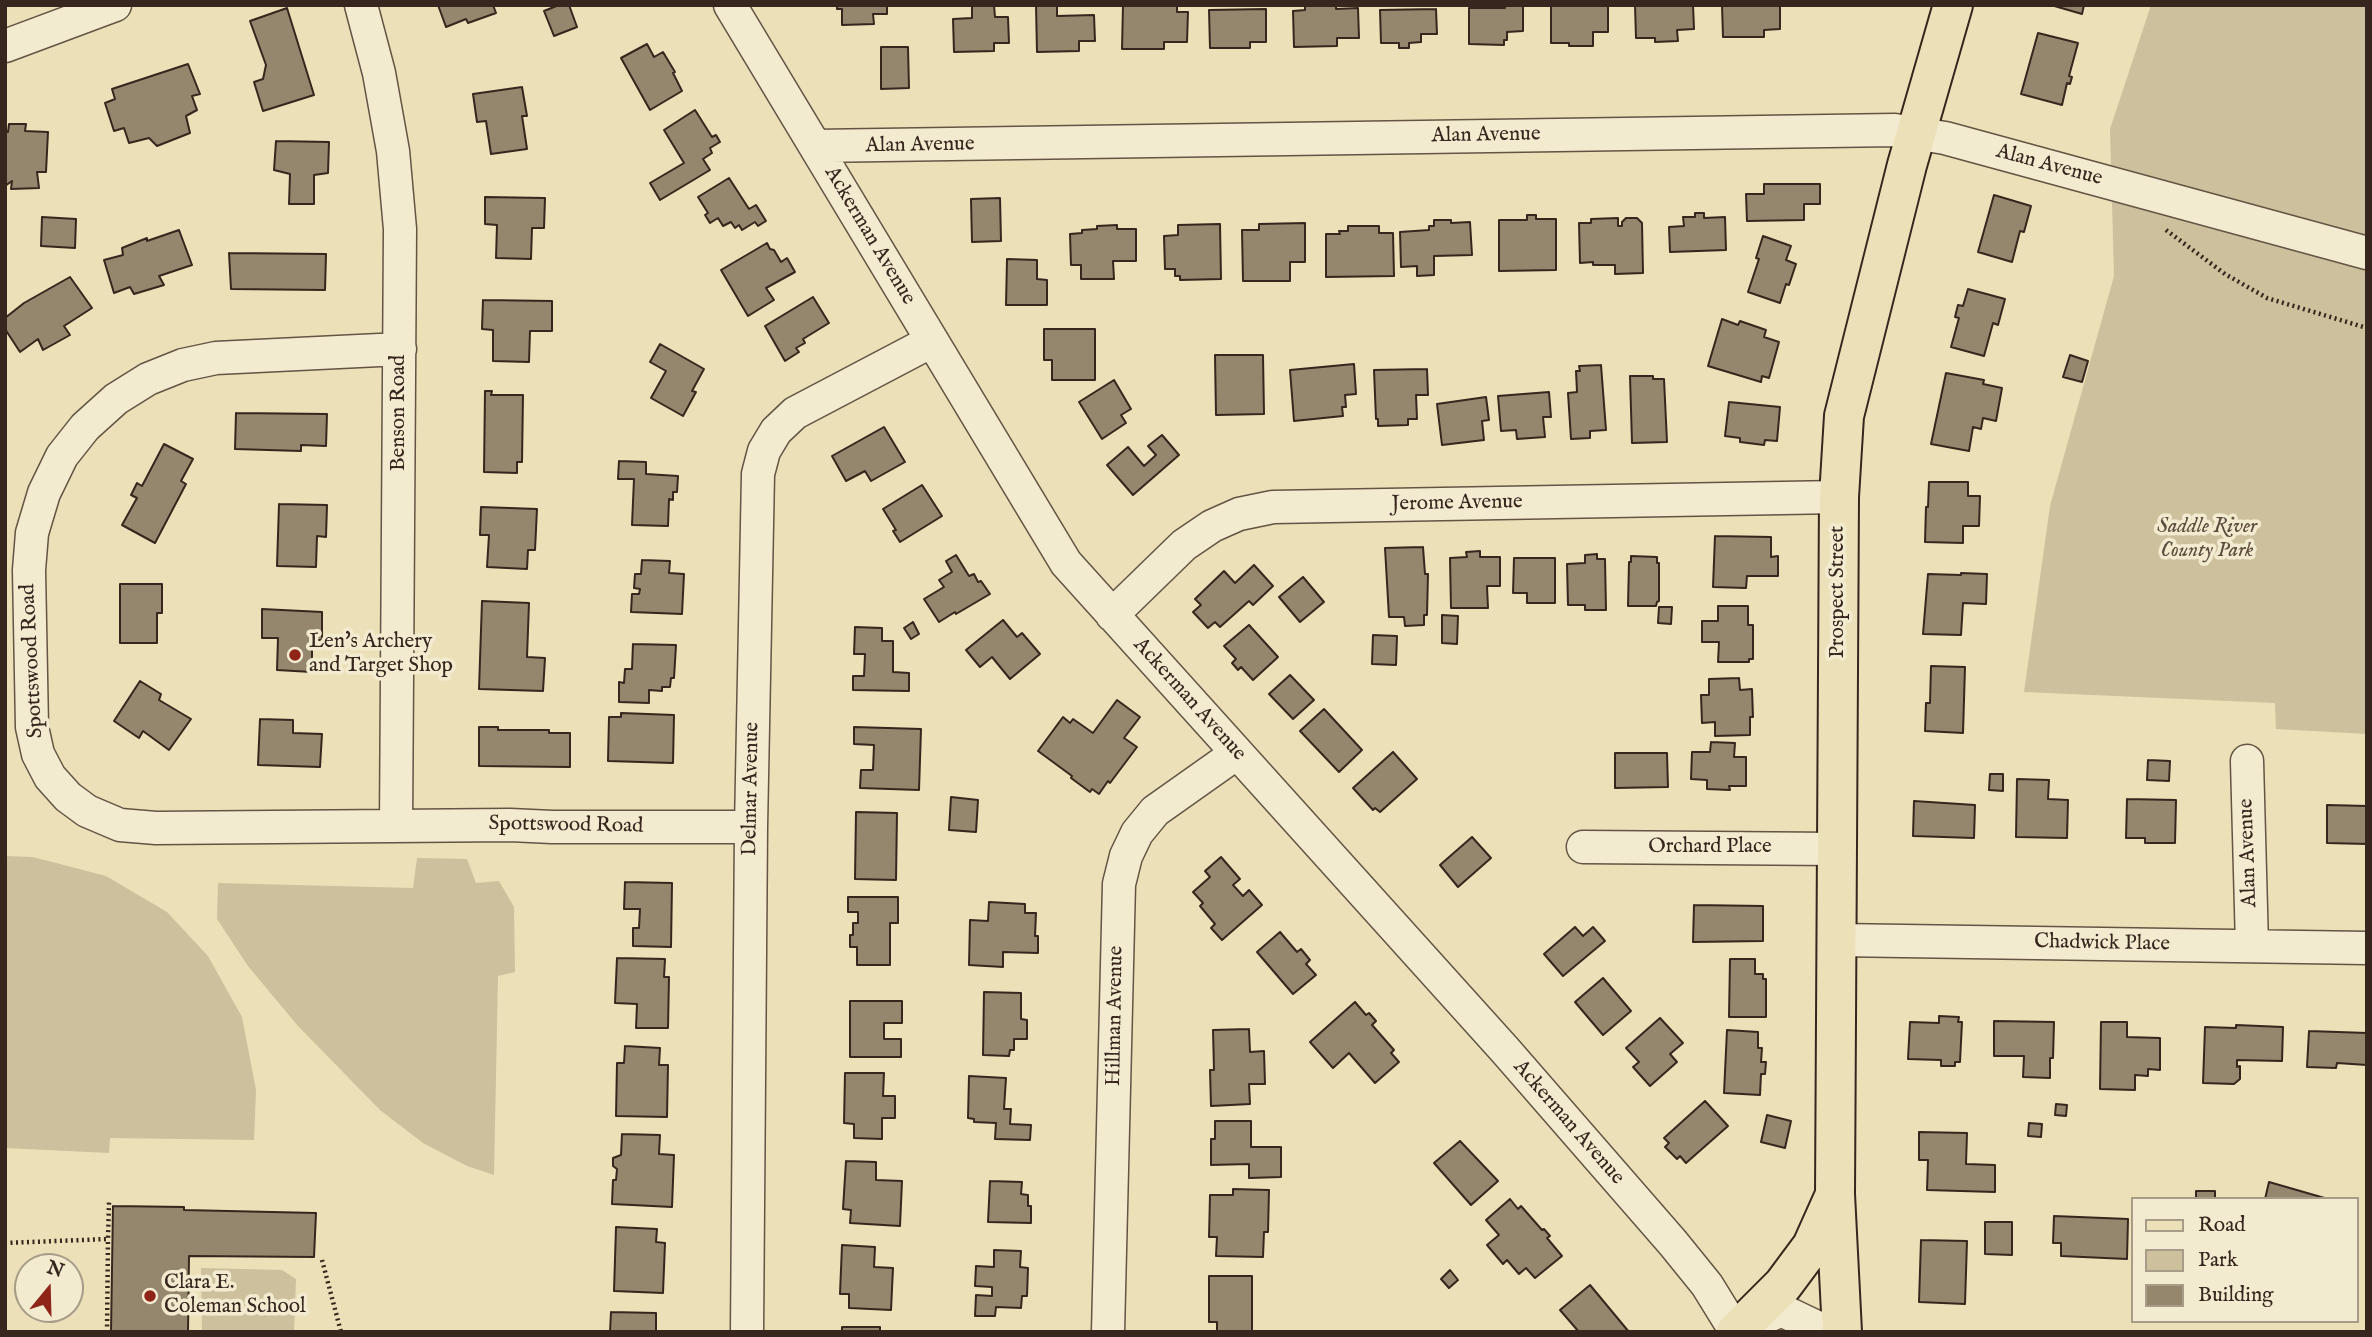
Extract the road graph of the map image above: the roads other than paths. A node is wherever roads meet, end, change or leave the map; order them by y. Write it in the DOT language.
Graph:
graph roads {
  1 [pos="115,5"];
  2 [pos="361,5"];
  3 [pos="730,5"];
  4 [pos="1953,5"];
  5 [pos="5,46"];
  6 [pos="1917,134"];
  7 [pos="815,146"];
  8 [pos="2367,253"];
  9 [pos="932,341"];
  10 [pos="400,349"];
  11 [pos="1839,497"];
  12 [pos="1112,615"];
  13 [pos="1237,753"];
  14 [pos="2247,761"];
  15 [pos="396,826"];
  16 [pos="751,827"];
  17 [pos="1583,848"];
  18 [pos="1836,849"];
  19 [pos="1838,940"];
  20 [pos="2252,946"];
  21 [pos="2367,948"];
  22 [pos="1835,1194"];
  23 [pos="747,1332"];
  24 [pos="1108,1332"];
  25 [pos="1736,1332"];
  26 [pos="1827,1332"];
  27 [pos="1842,1332"];
  1 -- 5 [label="street"];
  2 -- 10 [label="street, Benson Road"];
  3 -- 7 [label="street, Ackerman Avenue"];
  4 -- 6 [label="main road, Prospect Street"];
  6 -- 7 [label="street, Alan Avenue"];
  6 -- 8 [label="street, Alan Avenue"];
  6 -- 11 [label="main road, Prospect Street"];
  7 -- 9 [label="street, Ackerman Avenue"];
  9 -- 12 [label="street, Ackerman Avenue"];
  9 -- 16 [label="street, Delmar Avenue"];
  10 -- 15 [label="street, Benson Road"];
  10 -- 15 [label="street, Spottswood Road"];
  11 -- 12 [label="street, Jerome Avenue"];
  11 -- 18 [label="main road, Prospect Street"];
  12 -- 13 [label="street, Ackerman Avenue"];
  13 -- 24 [label="street, Hillman Avenue"];
  13 -- 25 [label="street, Ackerman Avenue"];
  14 -- 20 [label="street, Alan Avenue"];
  15 -- 16 [label="street, Spottswood Road"];
  16 -- 23 [label="street, Delmar Avenue"];
  17 -- 18 [label="street, Orchard Place"];
  18 -- 19 [label="main road, Prospect Street"];
  19 -- 20 [label="street, Chadwick Place"];
  19 -- 22 [label="main road, Prospect Street"];
  20 -- 21 [label="street, Chadwick Place"];
  22 -- 25 [label="main road, Prospect Street"];
  22 -- 27 [label="main road, Prospect Street"];
  25 -- 26 [label="street"];
}
